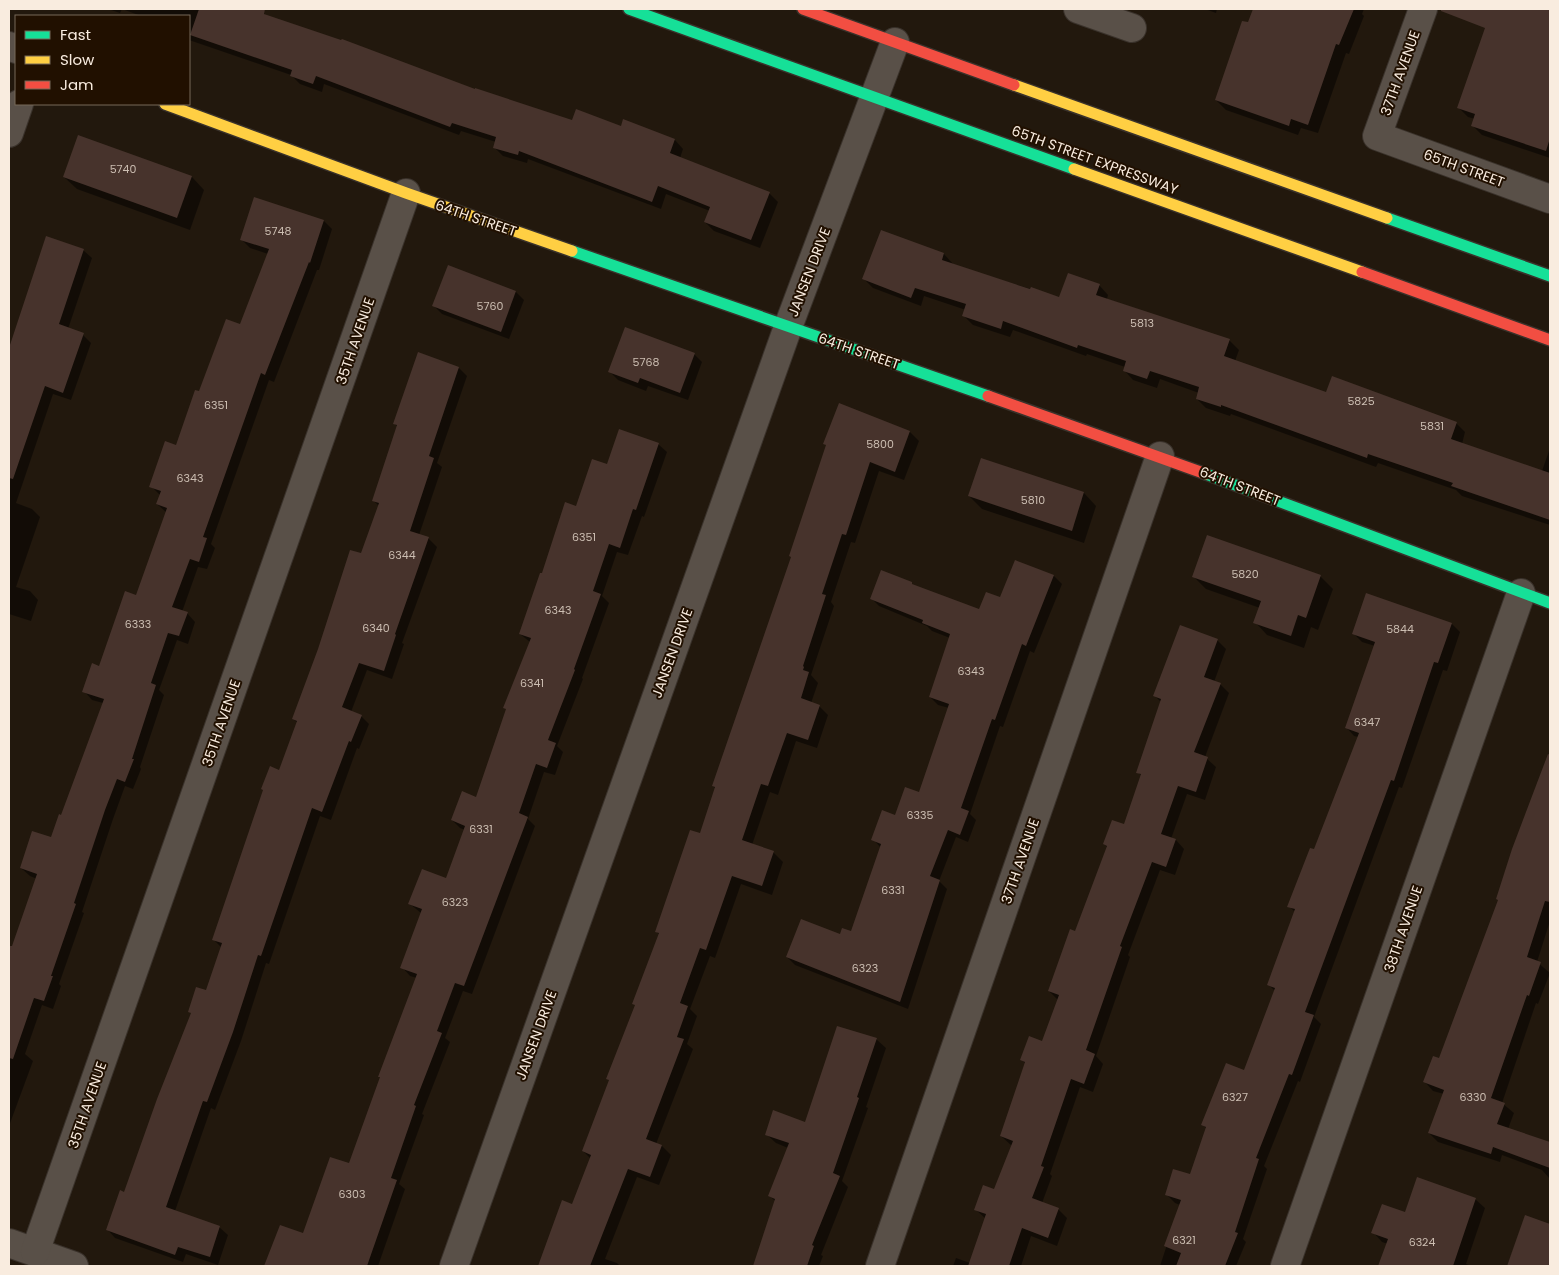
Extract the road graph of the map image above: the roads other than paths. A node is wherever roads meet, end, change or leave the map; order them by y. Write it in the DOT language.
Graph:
graph roads {
  1 [pos="629,9"];
  2 [pos="803,9"];
  3 [pos="1078,9"];
  4 [pos="1423,9"];
  5 [pos="1132,28"];
  6 [pos="895,42"];
  7 [pos="875,96"];
  8 [pos="19,105"];
  9 [pos="168,105"];
  10 [pos="9,133"];
  11 [pos="1377,136"];
  12 [pos="406,193"];
  13 [pos="1550,199"];
  14 [pos="1550,276"];
  15 [pos="788,327"];
  16 [pos="1550,340"];
  17 [pos="1160,456"];
  18 [pos="1521,592"];
  19 [pos="1550,603"];
  20 [pos="9,1243"];
  21 [pos="35,1252"];
  22 [pos="74,1266"];
  23 [pos="454,1266"];
  24 [pos="880,1266"];
  25 [pos="1285,1266"];
  1 -- 7 [label="main road, 65TH STREET EXPRESSWAY"];
  2 -- 6 [label="main road"];
  3 -- 5 [label="street"];
  4 -- 11 [label="street, 37TH AVENUE"];
  6 -- 7 [label="street, JANSEN DRIVE"];
  6 -- 14 [label="main road"];
  7 -- 15 [label="street, JANSEN DRIVE"];
  7 -- 16 [label="main road, 65TH STREET EXPRESSWAY"];
  8 -- 10 [label="street"];
  9 -- 12 [label="main road, 64TH STREET"];
  11 -- 13 [label="street, 65TH STREET"];
  12 -- 15 [label="main road, 64TH STREET"];
  12 -- 21 [label="street, 35TH AVENUE"];
  15 -- 17 [label="main road, 64TH STREET"];
  15 -- 23 [label="street, JANSEN DRIVE"];
  17 -- 18 [label="main road, 64TH STREET"];
  17 -- 24 [label="street, 37TH AVENUE"];
  18 -- 19 [label="main road, 64TH STREET"];
  18 -- 25 [label="street, 38TH AVENUE"];
  20 -- 21 [label="street"];
  21 -- 22 [label="street"];
}
